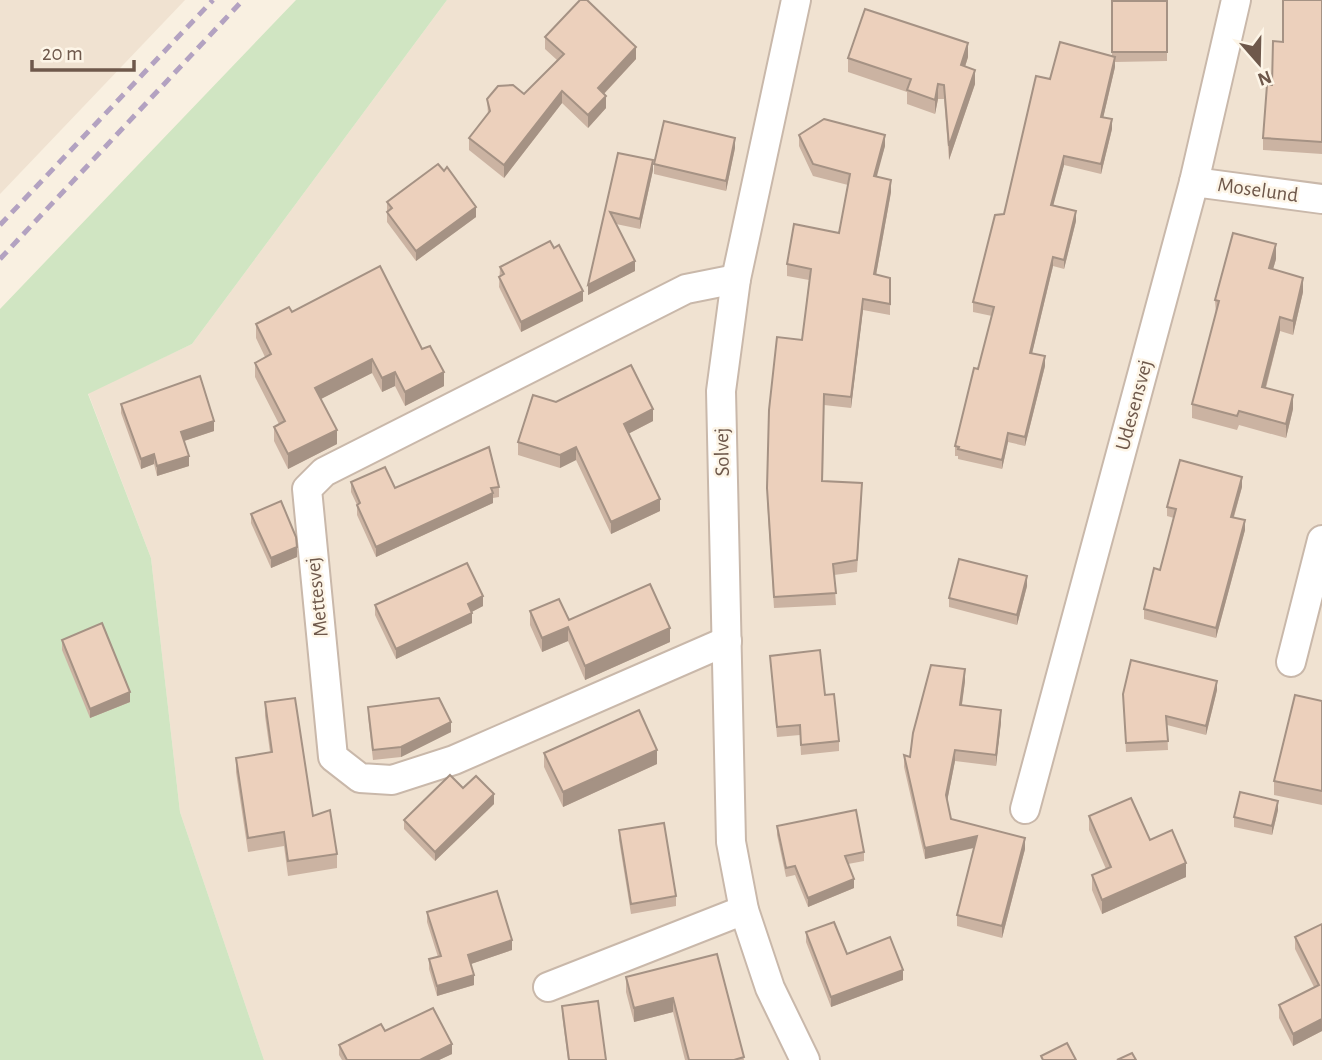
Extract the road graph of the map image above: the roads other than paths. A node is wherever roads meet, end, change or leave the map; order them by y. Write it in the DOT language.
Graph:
graph roads {
  1 [pos="796,0"];
  2 [pos="1237,0"];
  3 [pos="1194,182"];
  4 [pos="1322,199"];
  5 [pos="736,279"];
  6 [pos="1322,540"];
  7 [pos="727,641"];
  8 [pos="1291,662"];
  9 [pos="1025,809"];
  10 [pos="744,910"];
  11 [pos="548,987"];
  12 [pos="805,1060"];
  1 -- 5 [label="street, Solvej"];
  2 -- 3 [label="street, Udesensvej"];
  3 -- 4 [label="street, Moselund"];
  3 -- 9 [label="street, Udesensvej"];
  5 -- 7 [label="street, Solvej"];
  5 -- 7 [label="street, Mettesvej"];
  6 -- 8 [label="street"];
  7 -- 10 [label="street, Solvej"];
  10 -- 11 [label="street"];
  10 -- 12 [label="street, Solvej"];
}
